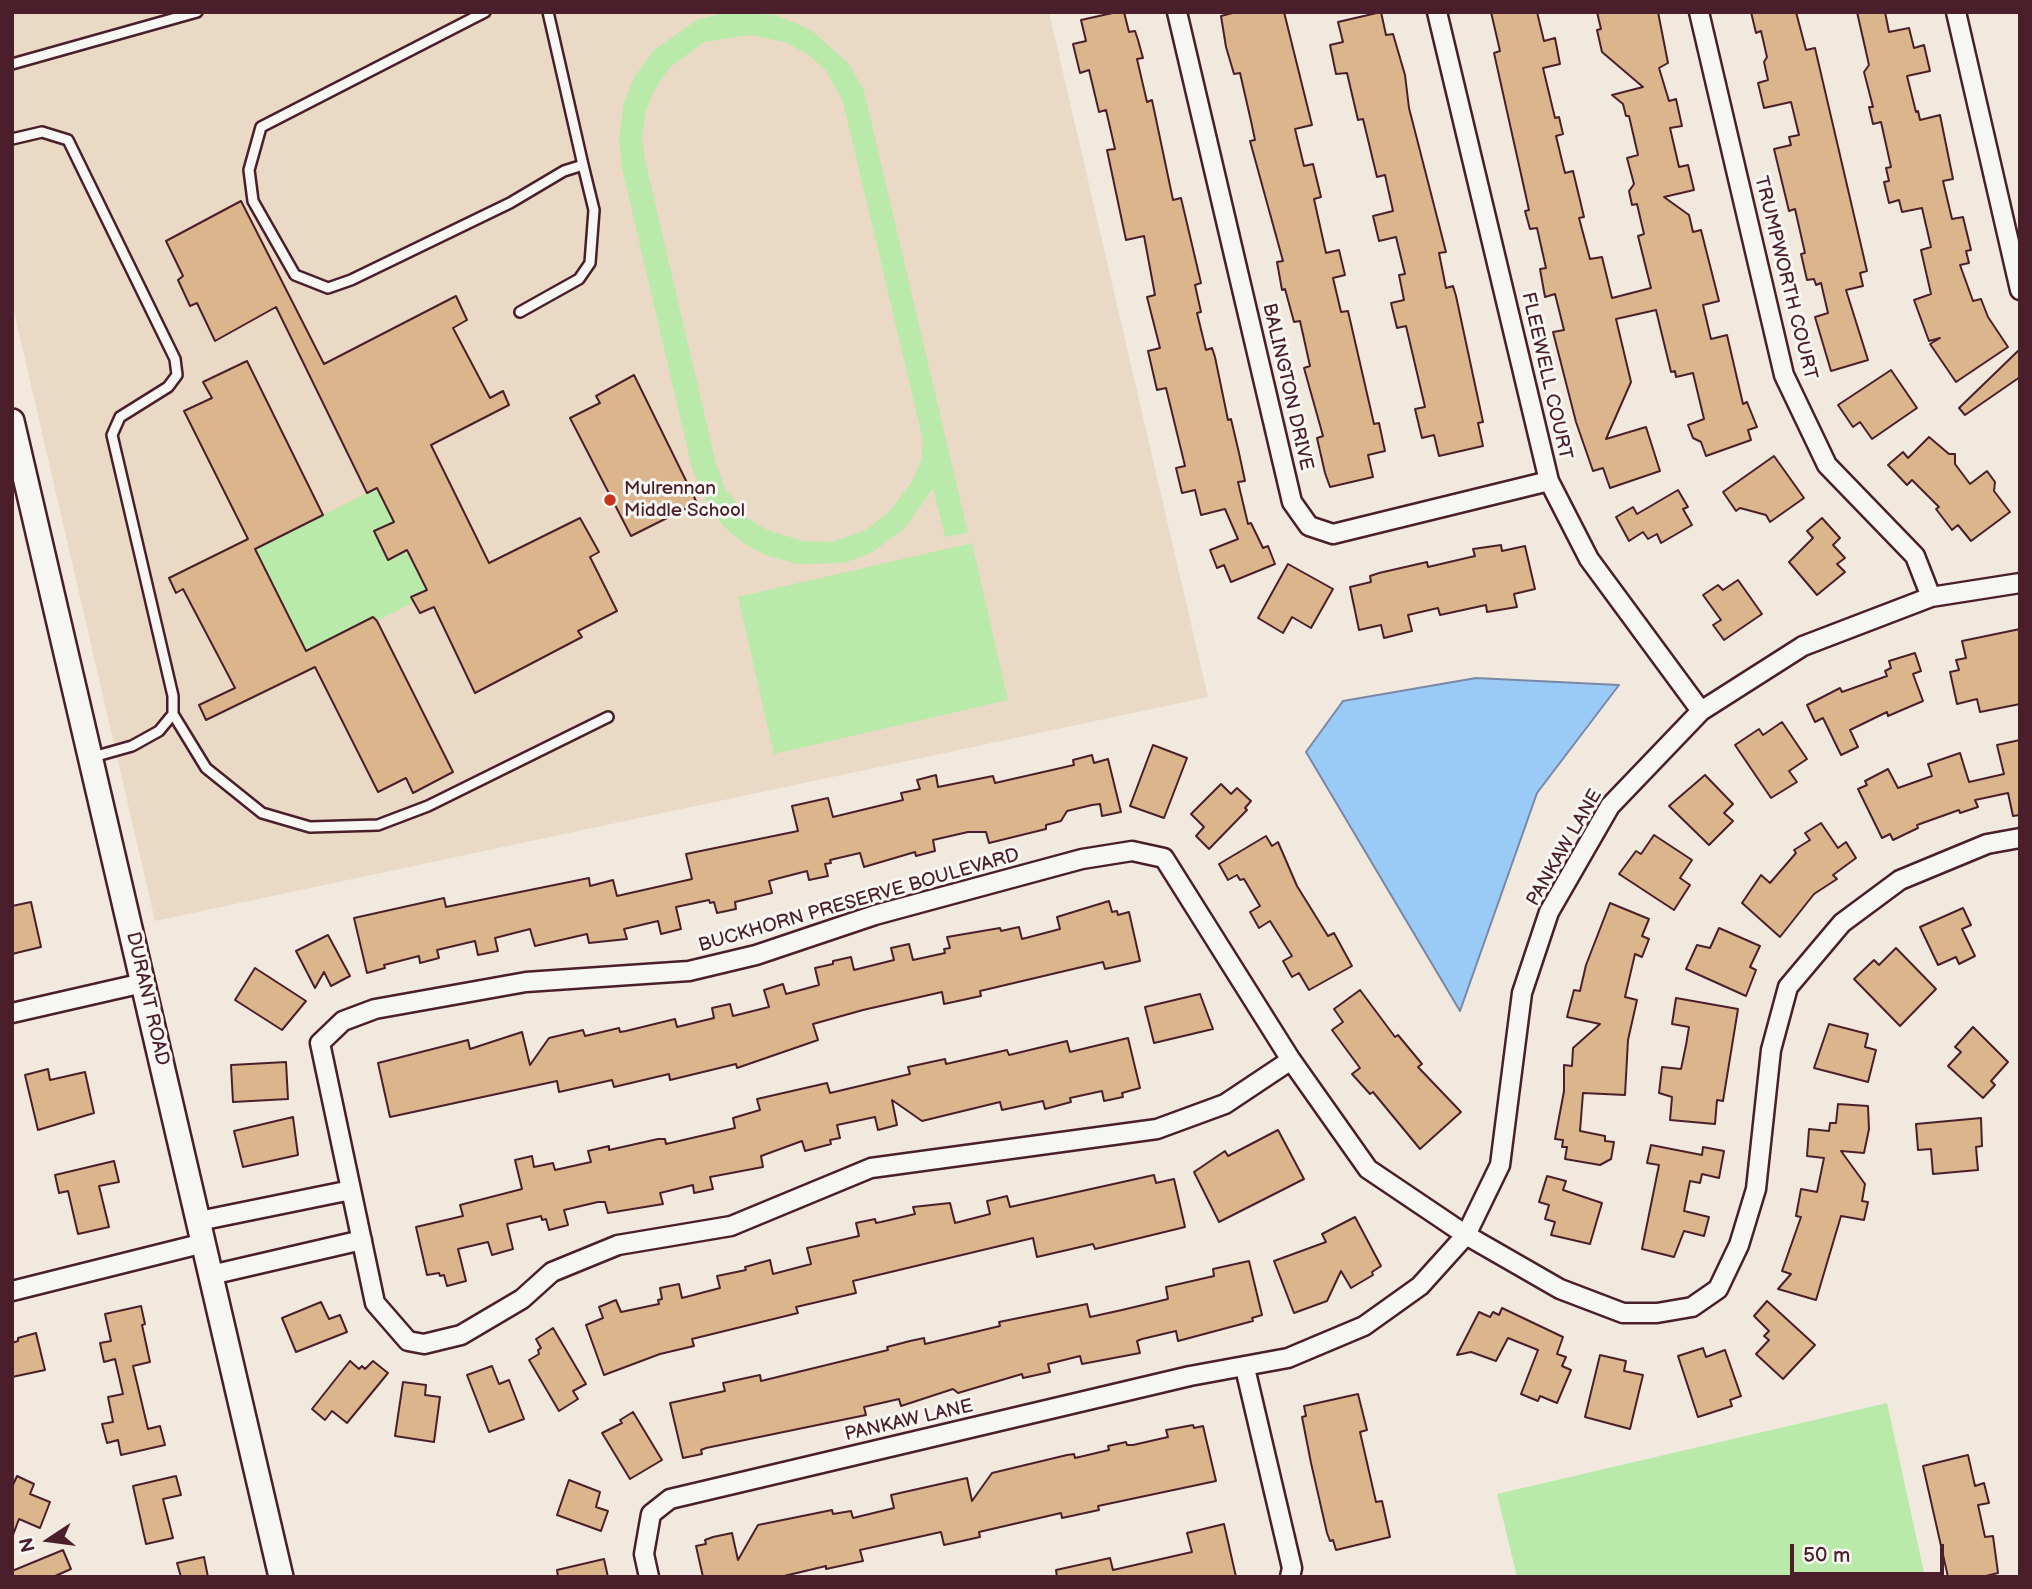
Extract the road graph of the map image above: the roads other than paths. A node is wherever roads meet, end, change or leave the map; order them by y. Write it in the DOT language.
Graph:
graph roads {
  1 [pos="197,12"];
  2 [pos="485,12"];
  3 [pos="548,12"];
  4 [pos="1177,12"];
  5 [pos="1437,12"];
  6 [pos="1699,12"];
  7 [pos="1956,12"];
  8 [pos="12,64"];
  9 [pos="12,139"];
  10 [pos="583,165"];
  11 [pos="2020,290"];
  12 [pos="520,312"];
  13 [pos="12,421"];
  14 [pos="1549,481"];
  15 [pos="2020,583"];
  16 [pos="1931,597"];
  17 [pos="1700,711"];
  18 [pos="173,715"];
  19 [pos="608,717"];
  20 [pos="91,758"];
  21 [pos="2020,838"];
  22 [pos="143,983"];
  23 [pos="12,1013"];
  24 [pos="1291,1060"];
  25 [pos="351,1189"];
  26 [pos="201,1232"];
  27 [pos="1466,1235"];
  28 [pos="362,1240"];
  29 [pos="211,1275"];
  30 [pos="12,1290"];
  31 [pos="1244,1368"];
  32 [pos="281,1577"];
  33 [pos="649,1577"];
  34 [pos="1290,1577"];
  1 -- 8 [label="lane"];
  2 -- 10 [label="lane"];
  3 -- 10 [label="lane"];
  4 -- 14 [label="street, BALINGTON DRIVE"];
  5 -- 14 [label="street, FLEEWELL COURT"];
  6 -- 16 [label="street, TRUMPWORTH COURT"];
  7 -- 11 [label="street"];
  9 -- 18 [label="lane"];
  10 -- 12 [label="lane"];
  13 -- 20 [label="street, DURANT ROAD"];
  14 -- 17 [label="street, FLEEWELL COURT"];
  15 -- 16 [label="street, PANKAW LANE"];
  16 -- 17 [label="street, PANKAW LANE"];
  17 -- 27 [label="street, PANKAW LANE"];
  18 -- 19 [label="lane"];
  18 -- 20 [label="lane"];
  20 -- 22 [label="street, DURANT ROAD"];
  21 -- 27 [label="street, BUCKHORN PRESERVE BOULEVARD"];
  22 -- 23 [label="street"];
  22 -- 26 [label="street, DURANT ROAD"];
  24 -- 25 [label="street, BUCKHORN PRESERVE BOULEVARD"];
  24 -- 27 [label="street, BUCKHORN PRESERVE BOULEVARD"];
  24 -- 28 [label="street, BUCKHORN PRESERVE BOULEVARD"];
  25 -- 26 [label="street"];
  25 -- 28 [label="street, BUCKHORN PRESERVE BOULEVARD"];
  26 -- 29 [label="street, DURANT ROAD"];
  26 -- 30 [label="street"];
  27 -- 31 [label="street, PANKAW LANE"];
  28 -- 29 [label="street"];
  29 -- 32 [label="street, DURANT ROAD"];
  31 -- 33 [label="street, PANKAW LANE"];
  31 -- 34 [label="street"];
}
